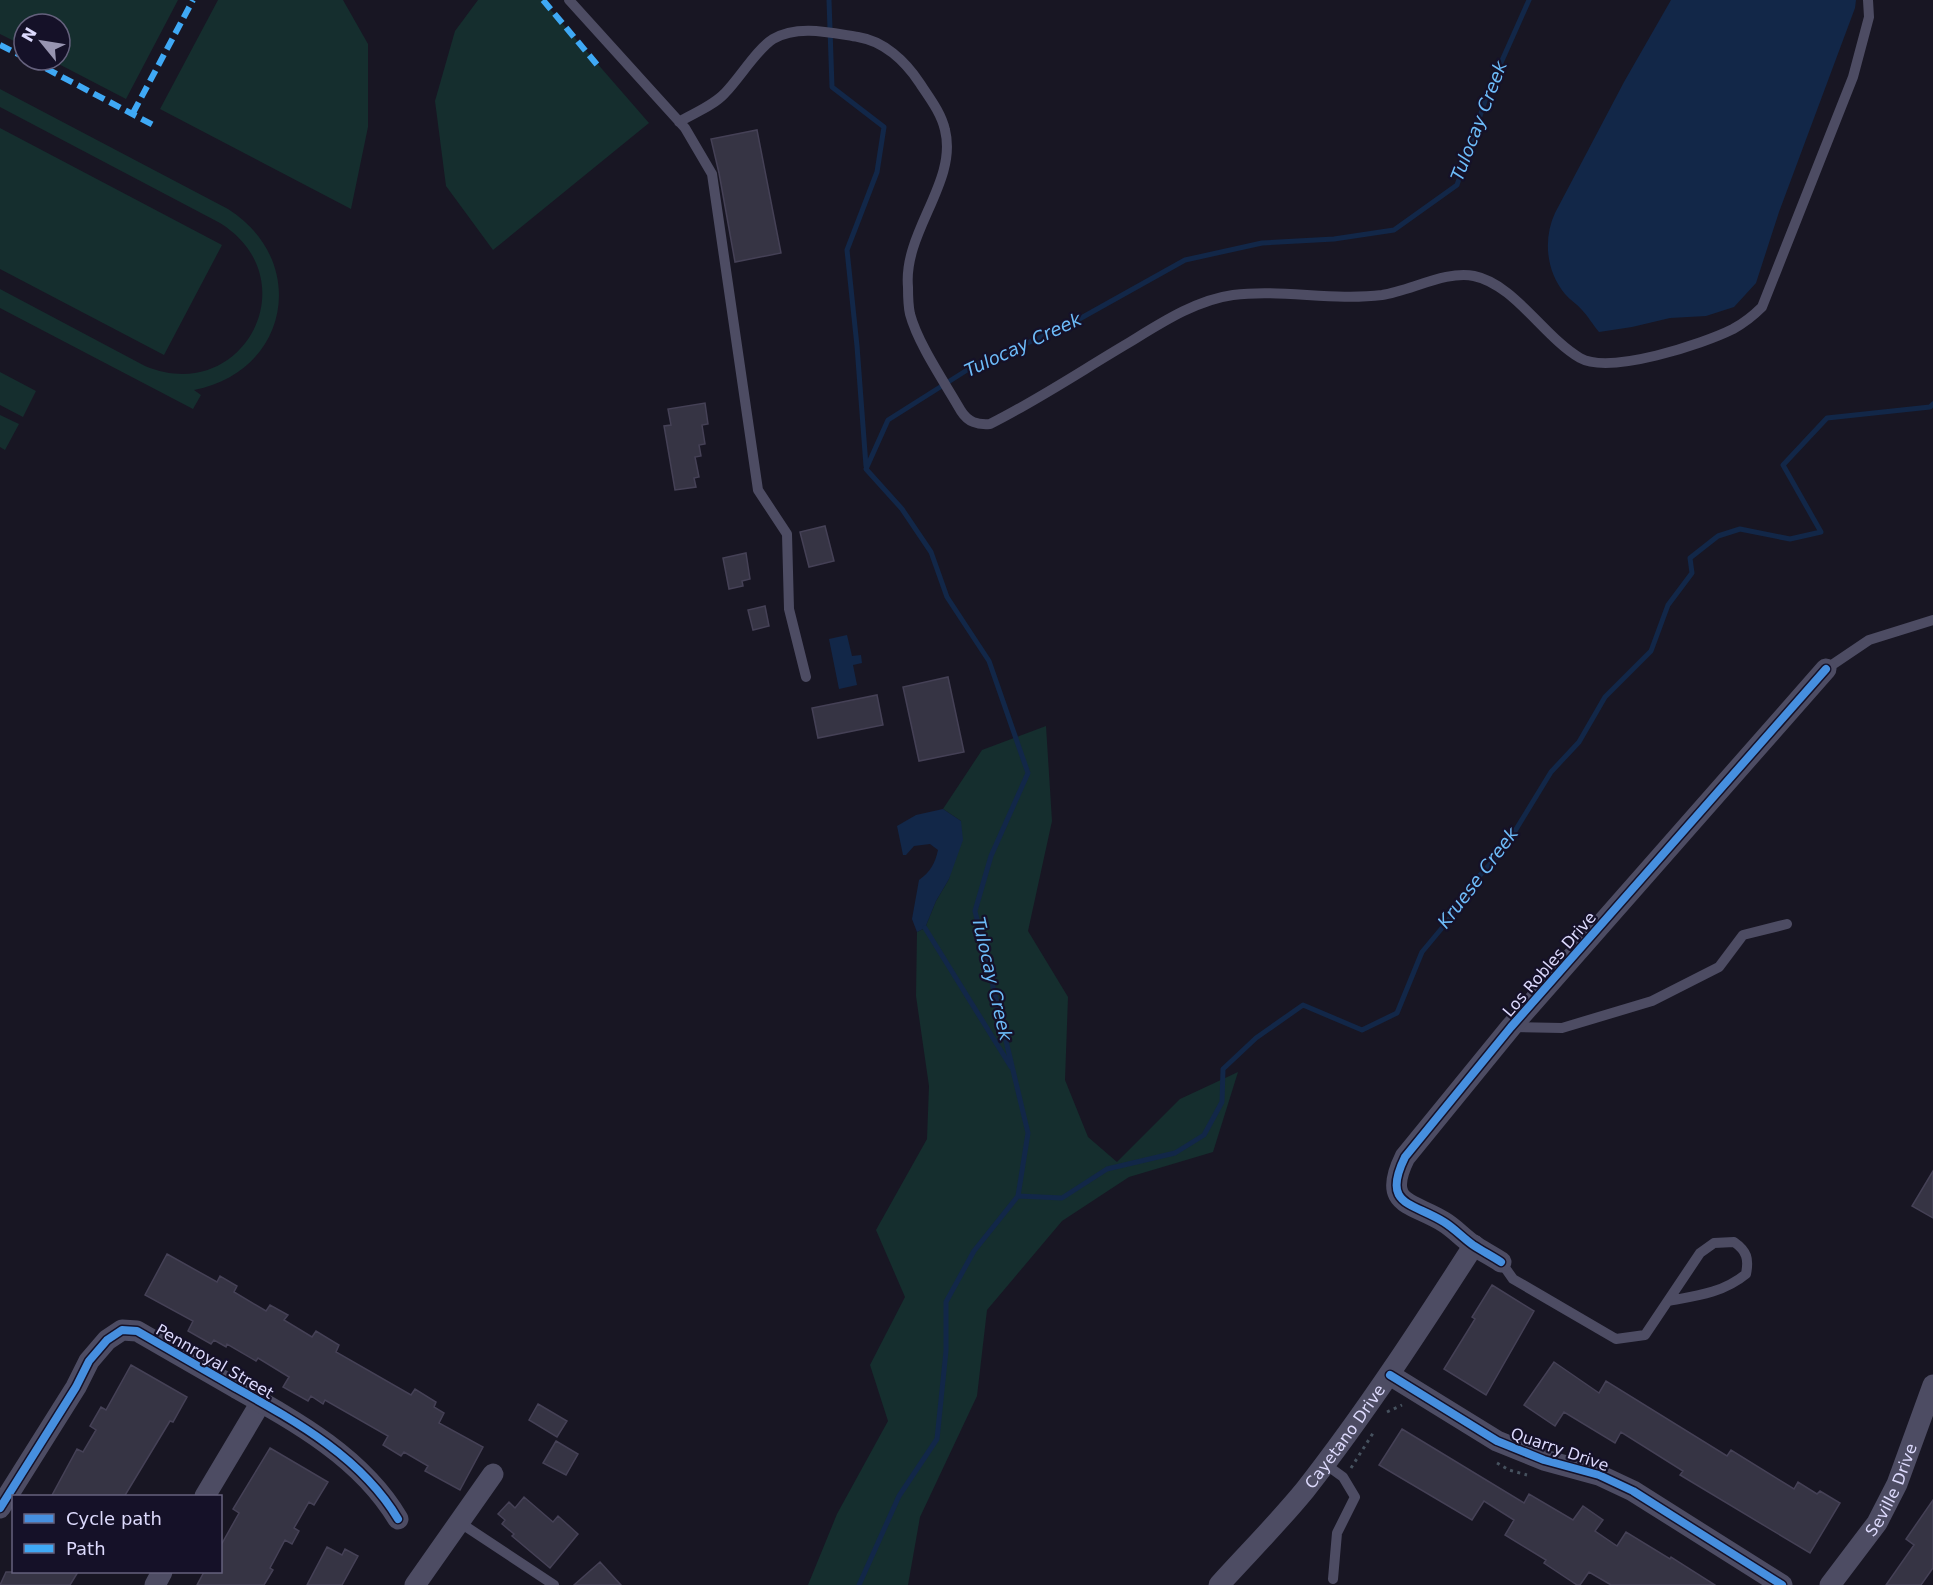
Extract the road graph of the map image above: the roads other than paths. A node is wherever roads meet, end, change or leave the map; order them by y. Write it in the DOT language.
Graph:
graph roads {
  1 [pos="569,0"];
  2 [pos="1868,0"];
  3 [pos="679,122"];
  4 [pos="1933,620"];
  5 [pos="1827,669"];
  6 [pos="806,677"];
  7 [pos="1787,924"];
  8 [pos="1511,1028"];
  9 [pos="1474,1245"];
  10 [pos="1501,1262"];
  11 [pos="1668,1301"];
  12 [pos="1390,1375"];
  13 [pos="1933,1385"];
  14 [pos="261,1402"];
  15 [pos="1325,1464"];
  16 [pos="493,1474"];
  17 [pos="206,1495"];
  18 [pos="0,1508"];
  19 [pos="398,1519"];
  20 [pos="459,1522"];
  21 [pos="1333,1579"];
  22 [pos="415,1585"];
  23 [pos="554,1585"];
  24 [pos="1219,1585"];
  25 [pos="1782,1585"];
  26 [pos="1830,1585"];
  1 -- 3 [label="lane"];
  2 -- 3 [label="lane"];
  3 -- 6 [label="lane"];
  4 -- 5 [label="lane"];
  5 -- 8 [label="street, Los Robles Drive"];
  7 -- 8 [label="lane"];
  8 -- 9 [label="street, Los Robles Drive"];
  9 -- 10 [label="street, Los Robles Drive"];
  9 -- 12 [label="street, Cayetano Drive"];
  10 -- 11 [label="lane"];
  11 -- 11 [label="lane"];
  12 -- 15 [label="street, Cayetano Drive"];
  12 -- 25 [label="street, Quarry Drive"];
  13 -- 26 [label="street, Seville Drive"];
  14 -- 17 [label="street"];
  14 -- 18 [label="street, Pennroyal Street"];
  14 -- 19 [label="street, Pennroyal Street"];
  15 -- 21 [label="lane"];
  15 -- 24 [label="street, Cayetano Drive"];
  16 -- 20 [label="street"];
  20 -- 22 [label="street"];
  20 -- 23 [label="lane"];
}
